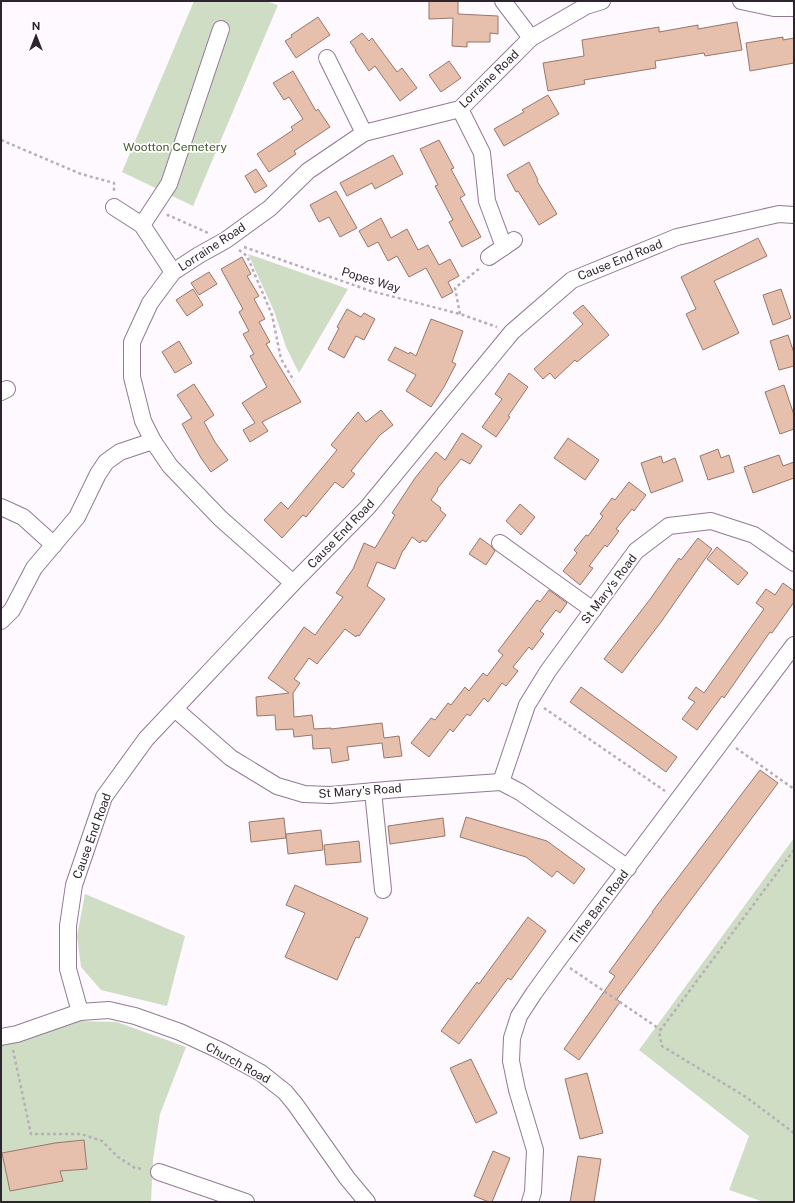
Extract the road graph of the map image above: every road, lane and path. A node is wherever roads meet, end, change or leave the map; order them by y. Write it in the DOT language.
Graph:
graph roads {
  1 [pos="503,1"];
  2 [pos="602,1"];
  3 [pos="741,1"];
  4 [pos="774,4"];
  5 [pos="794,8"];
  6 [pos="221,29"];
  7 [pos="531,38"];
  8 [pos="327,58"];
  9 [pos="460,109"];
  10 [pos="364,134"];
  11 [pos="1,140"];
  12 [pos="114,207"];
  13 [pos="794,215"];
  14 [pos="142,225"];
  15 [pos="227,241"];
  16 [pos="489,257"];
  17 [pos="174,272"];
  18 [pos="460,314"];
  19 [pos="512,332"];
  20 [pos="294,380"];
  21 [pos="153,441"];
  22 [pos="1,507"];
  23 [pos="500,543"];
  24 [pos="54,544"];
  25 [pos="794,563"];
  26 [pos="293,583"];
  27 [pos="592,610"];
  28 [pos="1,621"];
  29 [pos="794,645"];
  30 [pos="530,699"];
  31 [pos="175,709"];
  32 [pos="724,740"];
  33 [pos="501,782"];
  34 [pos="794,789"];
  35 [pos="373,791"];
  36 [pos="678,801"];
  37 [pos="794,850"];
  38 [pos="628,868"];
  39 [pos="383,890"];
  40 [pos="558,960"];
  41 [pos="80,1012"];
  42 [pos="661,1030"];
  43 [pos="5,1037"];
  44 [pos="794,1133"];
  45 [pos="159,1172"];
  46 [pos="246,1202"];
  47 [pos="367,1202"];
  48 [pos="530,1202"];
  1 -- 7 [label="street"];
  2 -- 7 [label="street, Lorraine Road"];
  3 -- 4 [label="street"];
  4 -- 5 [label="street"];
  6 -- 14 [label="street"];
  7 -- 9 [label="street, Lorraine Road"];
  8 -- 10 [label="street"];
  9 -- 10 [label="street, Lorraine Road"];
  9 -- 16 [label="street"];
  10 -- 15 [label="street, Lorraine Road"];
  11 -- 12 [label="path"];
  12 -- 14 [label="street"];
  13 -- 19 [label="street, Cause End Road"];
  14 -- 15 [label="path"];
  14 -- 17 [label="street"];
  15 -- 17 [label="street, Lorraine Road"];
  15 -- 18 [label="path, Popes Way"];
  15 -- 20 [label="path"];
  16 -- 18 [label="path"];
  17 -- 21 [label="street, Lorraine Road"];
  18 -- 19 [label="path, Popes Way"];
  19 -- 26 [label="street, Cause End Road"];
  21 -- 24 [label="street"];
  21 -- 26 [label="street, Lorraine Road"];
  22 -- 24 [label="street"];
  23 -- 27 [label="street"];
  24 -- 28 [label="street"];
  25 -- 27 [label="street, St Mary's Road"];
  26 -- 31 [label="street, Cause End Road"];
  27 -- 30 [label="street, St Mary's Road"];
  29 -- 32 [label="street, Tithe Barn Road"];
  30 -- 33 [label="street, St Mary's Road"];
  30 -- 36 [label="path"];
  31 -- 35 [label="street, St Mary's Road"];
  31 -- 41 [label="street, Cause End Road"];
  32 -- 34 [label="path"];
  32 -- 36 [label="street, Tithe Barn Road"];
  33 -- 35 [label="street, St Mary's Road"];
  33 -- 38 [label="street"];
  35 -- 39 [label="street"];
  36 -- 38 [label="street, Tithe Barn Road"];
  37 -- 42 [label="path"];
  38 -- 40 [label="street, Tithe Barn Road"];
  40 -- 42 [label="path"];
  40 -- 48 [label="street, Tithe Barn Road"];
  41 -- 43 [label="street, Church Road"];
  41 -- 47 [label="street, Church Road"];
  42 -- 44 [label="path"];
  43 -- 45 [label="path"];
  45 -- 46 [label="street"];
}
